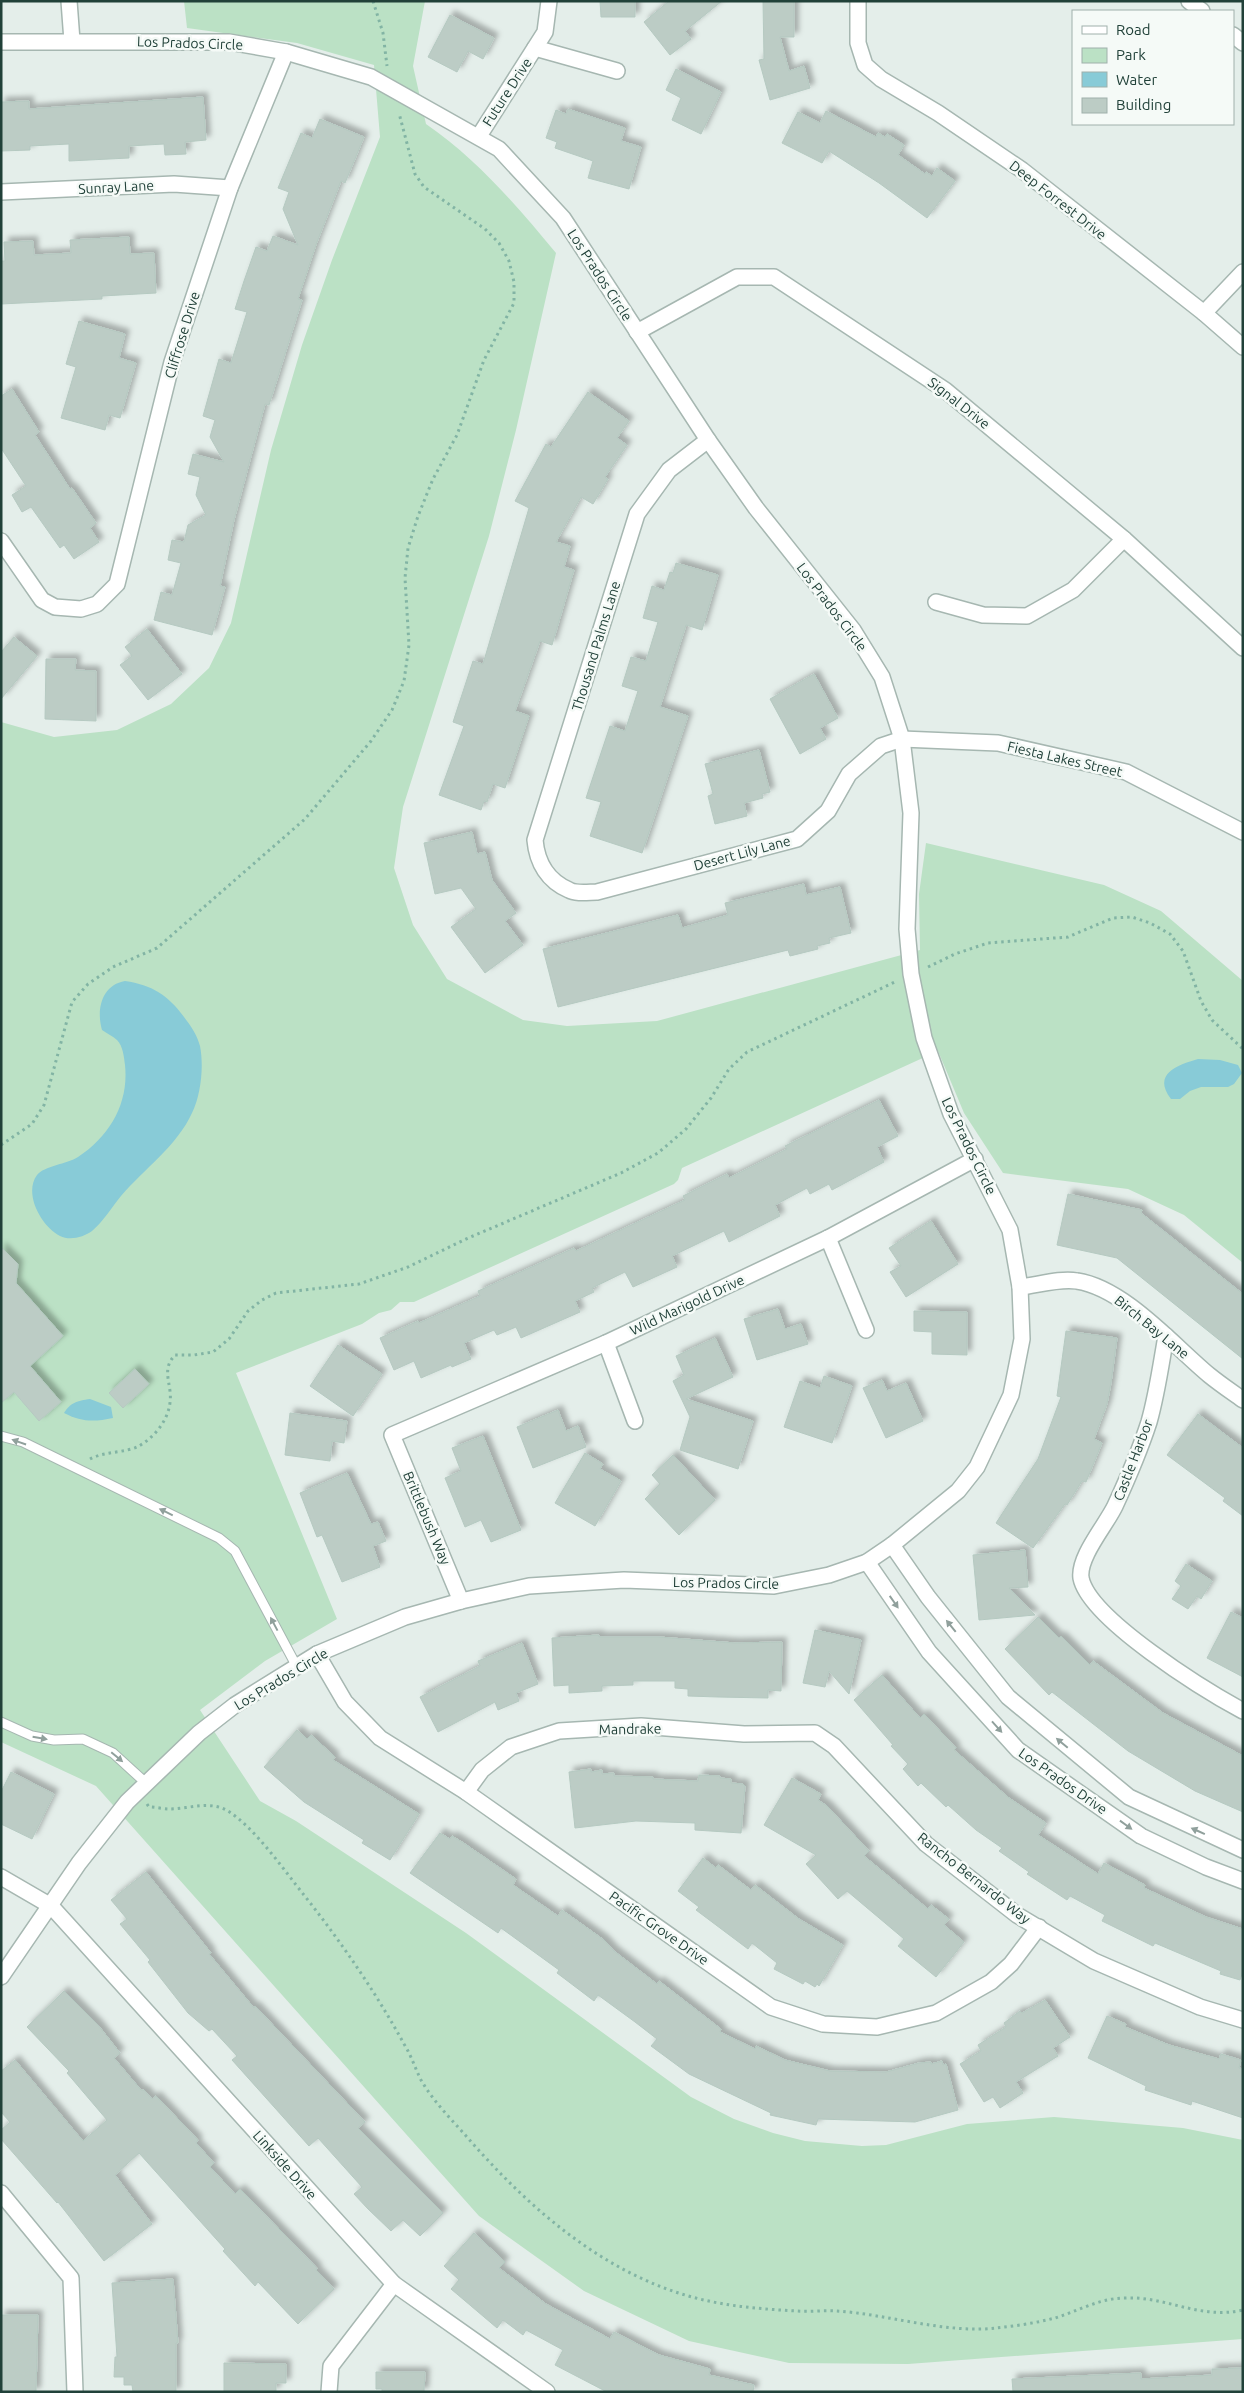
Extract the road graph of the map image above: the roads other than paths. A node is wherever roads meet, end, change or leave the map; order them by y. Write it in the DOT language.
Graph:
graph roads {
  1 [pos="69,1"];
  2 [pos="549,1"];
  3 [pos="858,1"];
  4 [pos="1189,1"];
  5 [pos="1201,10"];
  6 [pos="1,42"];
  7 [pos="72,42"];
  8 [pos="535,48"];
  9 [pos="286,52"];
  10 [pos="617,71"];
  11 [pos="479,136"];
  12 [pos="230,188"];
  13 [pos="1,192"];
  14 [pos="1243,272"];
  15 [pos="1204,313"];
  16 [pos="637,332"];
  17 [pos="1243,347"];
  18 [pos="708,440"];
  19 [pos="1124,539"];
  20 [pos="1,541"];
  21 [pos="936,602"];
  22 [pos="1243,648"];
  23 [pos="902,739"];
  24 [pos="1243,832"];
  25 [pos="547,875"];
  26 [pos="975,1159"];
  27 [pos="828,1238"];
  28 [pos="1020,1287"];
  29 [pos="866,1330"];
  30 [pos="1166,1336"];
  31 [pos="606,1343"];
  32 [pos="1243,1400"];
  33 [pos="635,1421"];
  34 [pos="392,1435"];
  35 [pos="2,1436"];
  36 [pos="892,1545"];
  37 [pos="867,1562"];
  38 [pos="461,1601"];
  39 [pos="317,1654"];
  40 [pos="297,1667"];
  41 [pos="1243,1711"];
  42 [pos="1,1722"];
  43 [pos="815,1733"];
  44 [pos="142,1787"];
  45 [pos="466,1792"];
  46 [pos="1243,1850"];
  47 [pos="1,1877"];
  48 [pos="1243,1880"];
  49 [pos="51,1906"];
  50 [pos="1039,1927"];
  51 [pos="1,1977"];
  52 [pos="1243,2020"];
  53 [pos="1,2193"];
  54 [pos="394,2284"];
  55 [pos="75,2392"];
  56 [pos="329,2392"];
  57 [pos="548,2392"];
  1 -- 7 [label="street"];
  2 -- 8 [label="street, Future Drive"];
  3 -- 15 [label="street, Deep Forrest Drive"];
  4 -- 5 [label="street"];
  6 -- 7 [label="street, Los Prados Circle"];
  7 -- 9 [label="street, Los Prados Circle"];
  8 -- 10 [label="street, Future Drive"];
  8 -- 11 [label="street, Future Drive"];
  9 -- 11 [label="street, Los Prados Circle"];
  9 -- 12 [label="street, Cliffrose Drive"];
  11 -- 16 [label="street, Los Prados Circle"];
  12 -- 13 [label="street, Sunray Lane"];
  12 -- 20 [label="street, Cliffrose Drive"];
  14 -- 15 [label="street"];
  15 -- 17 [label="street, Deep Forrest Drive"];
  16 -- 18 [label="street, Los Prados Circle"];
  16 -- 19 [label="street, Signal Drive"];
  18 -- 23 [label="street, Los Prados Circle"];
  18 -- 25 [label="street, Thousand Palms Lane"];
  19 -- 21 [label="street"];
  19 -- 22 [label="street, Signal Drive"];
  23 -- 24 [label="street, Fiesta Lakes Street"];
  23 -- 25 [label="street, Desert Lily Lane"];
  23 -- 26 [label="street, Los Prados Circle"];
  26 -- 27 [label="street, Wild Marigold Drive"];
  26 -- 28 [label="street, Los Prados Circle"];
  27 -- 29 [label="street"];
  27 -- 31 [label="street, Wild Marigold Drive"];
  28 -- 30 [label="street, Birch Bay Lane"];
  28 -- 36 [label="street, Los Prados Circle"];
  30 -- 32 [label="street, Birch Bay Lane"];
  30 -- 41 [label="street, Castle Harbor"];
  31 -- 33 [label="street"];
  31 -- 34 [label="street, Wild Marigold Drive"];
  34 -- 38 [label="street, Brittlebush Way"];
  40 -- 35 [label="lane, one-way"];
  36 -- 37 [label="street, Los Prados Circle"];
  46 -- 36 [label="street, Los Prados Drive, one-way"];
  37 -- 38 [label="street, Los Prados Circle"];
  37 -- 48 [label="street, Los Prados Drive, one-way"];
  38 -- 39 [label="street, Los Prados Circle"];
  39 -- 40 [label="street, Los Prados Circle"];
  39 -- 45 [label="street, Pacific Grove Drive"];
  40 -- 44 [label="street, Los Prados Circle"];
  42 -- 44 [label="lane, one-way"];
  43 -- 45 [label="street, Mandrake"];
  43 -- 50 [label="street, Rancho Bernardo Way"];
  44 -- 49 [label="street, Los Prados Circle"];
  45 -- 50 [label="street, Pacific Grove Drive"];
  47 -- 49 [label="street, Linkside Drive"];
  49 -- 51 [label="street, Los Prados Circle"];
  49 -- 54 [label="street, Linkside Drive"];
  50 -- 52 [label="street, Rancho Bernardo Way"];
  53 -- 55 [label="street"];
  54 -- 56 [label="street"];
  54 -- 57 [label="street, Linkside Drive"];
}
